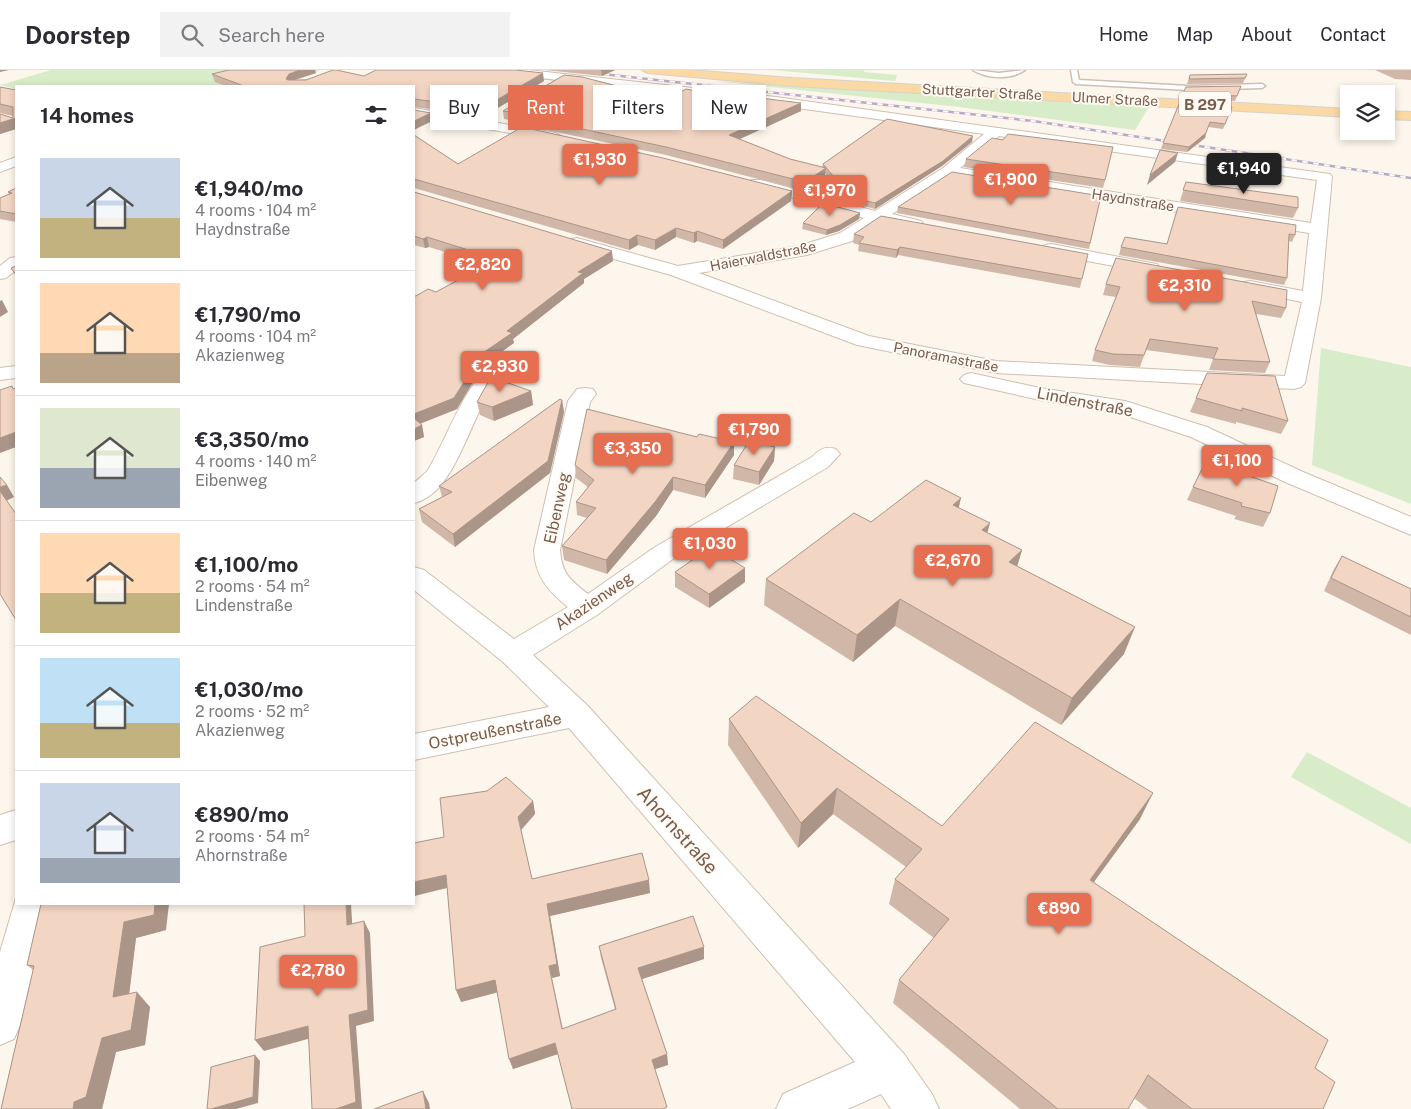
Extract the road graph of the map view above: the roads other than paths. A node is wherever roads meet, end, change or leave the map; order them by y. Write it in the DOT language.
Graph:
graph roads {
  1 [pos="496,70"];
  2 [pos="648,70"];
  3 [pos="669,70"];
  4 [pos="976,70"];
  5 [pos="1022,70"];
  6 [pos="1074,70"];
  7 [pos="693,74"];
  8 [pos="561,78"];
  9 [pos="549,85"];
  10 [pos="1262,86"];
  11 [pos="1061,96"];
  12 [pos="415,112"];
  13 [pos="1340,112"];
  14 [pos="502,113"];
  15 [pos="430,114"];
  16 [pos="498,115"];
  17 [pos="1395,115"];
  18 [pos="1411,116"];
  19 [pos="498,125"];
  20 [pos="995,132"];
  21 [pos="574,140"];
  22 [pos="15,161"];
  23 [pos="0,168"];
  24 [pos="948,171"];
  25 [pos="743,180"];
  26 [pos="875,216"];
  27 [pos="933,227"];
  28 [pos="1318,228"];
  29 [pos="556,237"];
  30 [pos="1040,247"];
  31 [pos="15,263"];
  32 [pos="1167,271"];
  33 [pos="677,272"];
  34 [pos="0,274"];
  35 [pos="1235,283"];
  36 [pos="1312,298"];
  37 [pos="864,341"];
  38 [pos="502,367"];
  39 [pos="585,394"];
  40 [pos="828,454"];
  41 [pos="415,495"];
  42 [pos="1411,526"];
  43 [pos="415,577"];
  44 [pos="587,608"];
  45 [pos="513,654"];
  46 [pos="576,714"];
  47 [pos="415,747"];
  48 [pos="15,825"];
  49 [pos="0,830"];
  50 [pos="32,905"];
  51 [pos="0,1025"];
  52 [pos="889,1068"];
  53 [pos="798,1109"];
  54 [pos="917,1109"];
  1 -- 8 [label="street"];
  2 -- 7 [label="main road, Stuttgarter Straße / B 297"];
  3 -- 7 [label="main road, Stuttgarter Straße / B 297"];
  4 -- 5 [label="lane"];
  6 -- 10 [label="lane"];
  7 -- 11 [label="main road, Stuttgarter Straße / B 297"];
  8 -- 9 [label="street"];
  8 -- 20 [label="street"];
  11 -- 13 [label="main road, Ulmer Straße / B 297"];
  12 -- 15 [label="street"];
  14 -- 16 [label="street"];
  17 -- 18 [label="main road"];
  19 -- 21 [label="street"];
  20 -- 24 [label="street, Haierwaldstraße"];
  20 -- 28 [label="street, Panoramastraße"];
  22 -- 23 [label="street"];
  24 -- 26 [label="street, Haierwaldstraße"];
  24 -- 28 [label="street, Haydnstraße"];
  25 -- 26 [label="street"];
  26 -- 27 [label="street"];
  26 -- 33 [label="street, Haierwaldstraße"];
  28 -- 36 [label="street, Panoramastraße"];
  29 -- 33 [label="street, Panoramastraße"];
  30 -- 32 [label="street"];
  31 -- 34 [label="street"];
  33 -- 37 [label="street, Panoramastraße"];
  35 -- 36 [label="street"];
  36 -- 37 [label="street, Panoramastraße"];
  37 -- 42 [label="street, Lindenstraße"];
  38 -- 41 [label="street"];
  39 -- 44 [label="street, Eibenweg"];
  40 -- 44 [label="street, Akazienweg"];
  43 -- 45 [label="street, Ahornstraße"];
  44 -- 45 [label="street, Akazienweg"];
  45 -- 46 [label="street, Ahornstraße"];
  46 -- 47 [label="street, Ostpreußenstraße"];
  46 -- 52 [label="street, Ahornstraße"];
  48 -- 49 [label="street"];
  50 -- 51 [label="street"];
  52 -- 53 [label="street"];
  52 -- 54 [label="street, Ahornstraße"];
}
